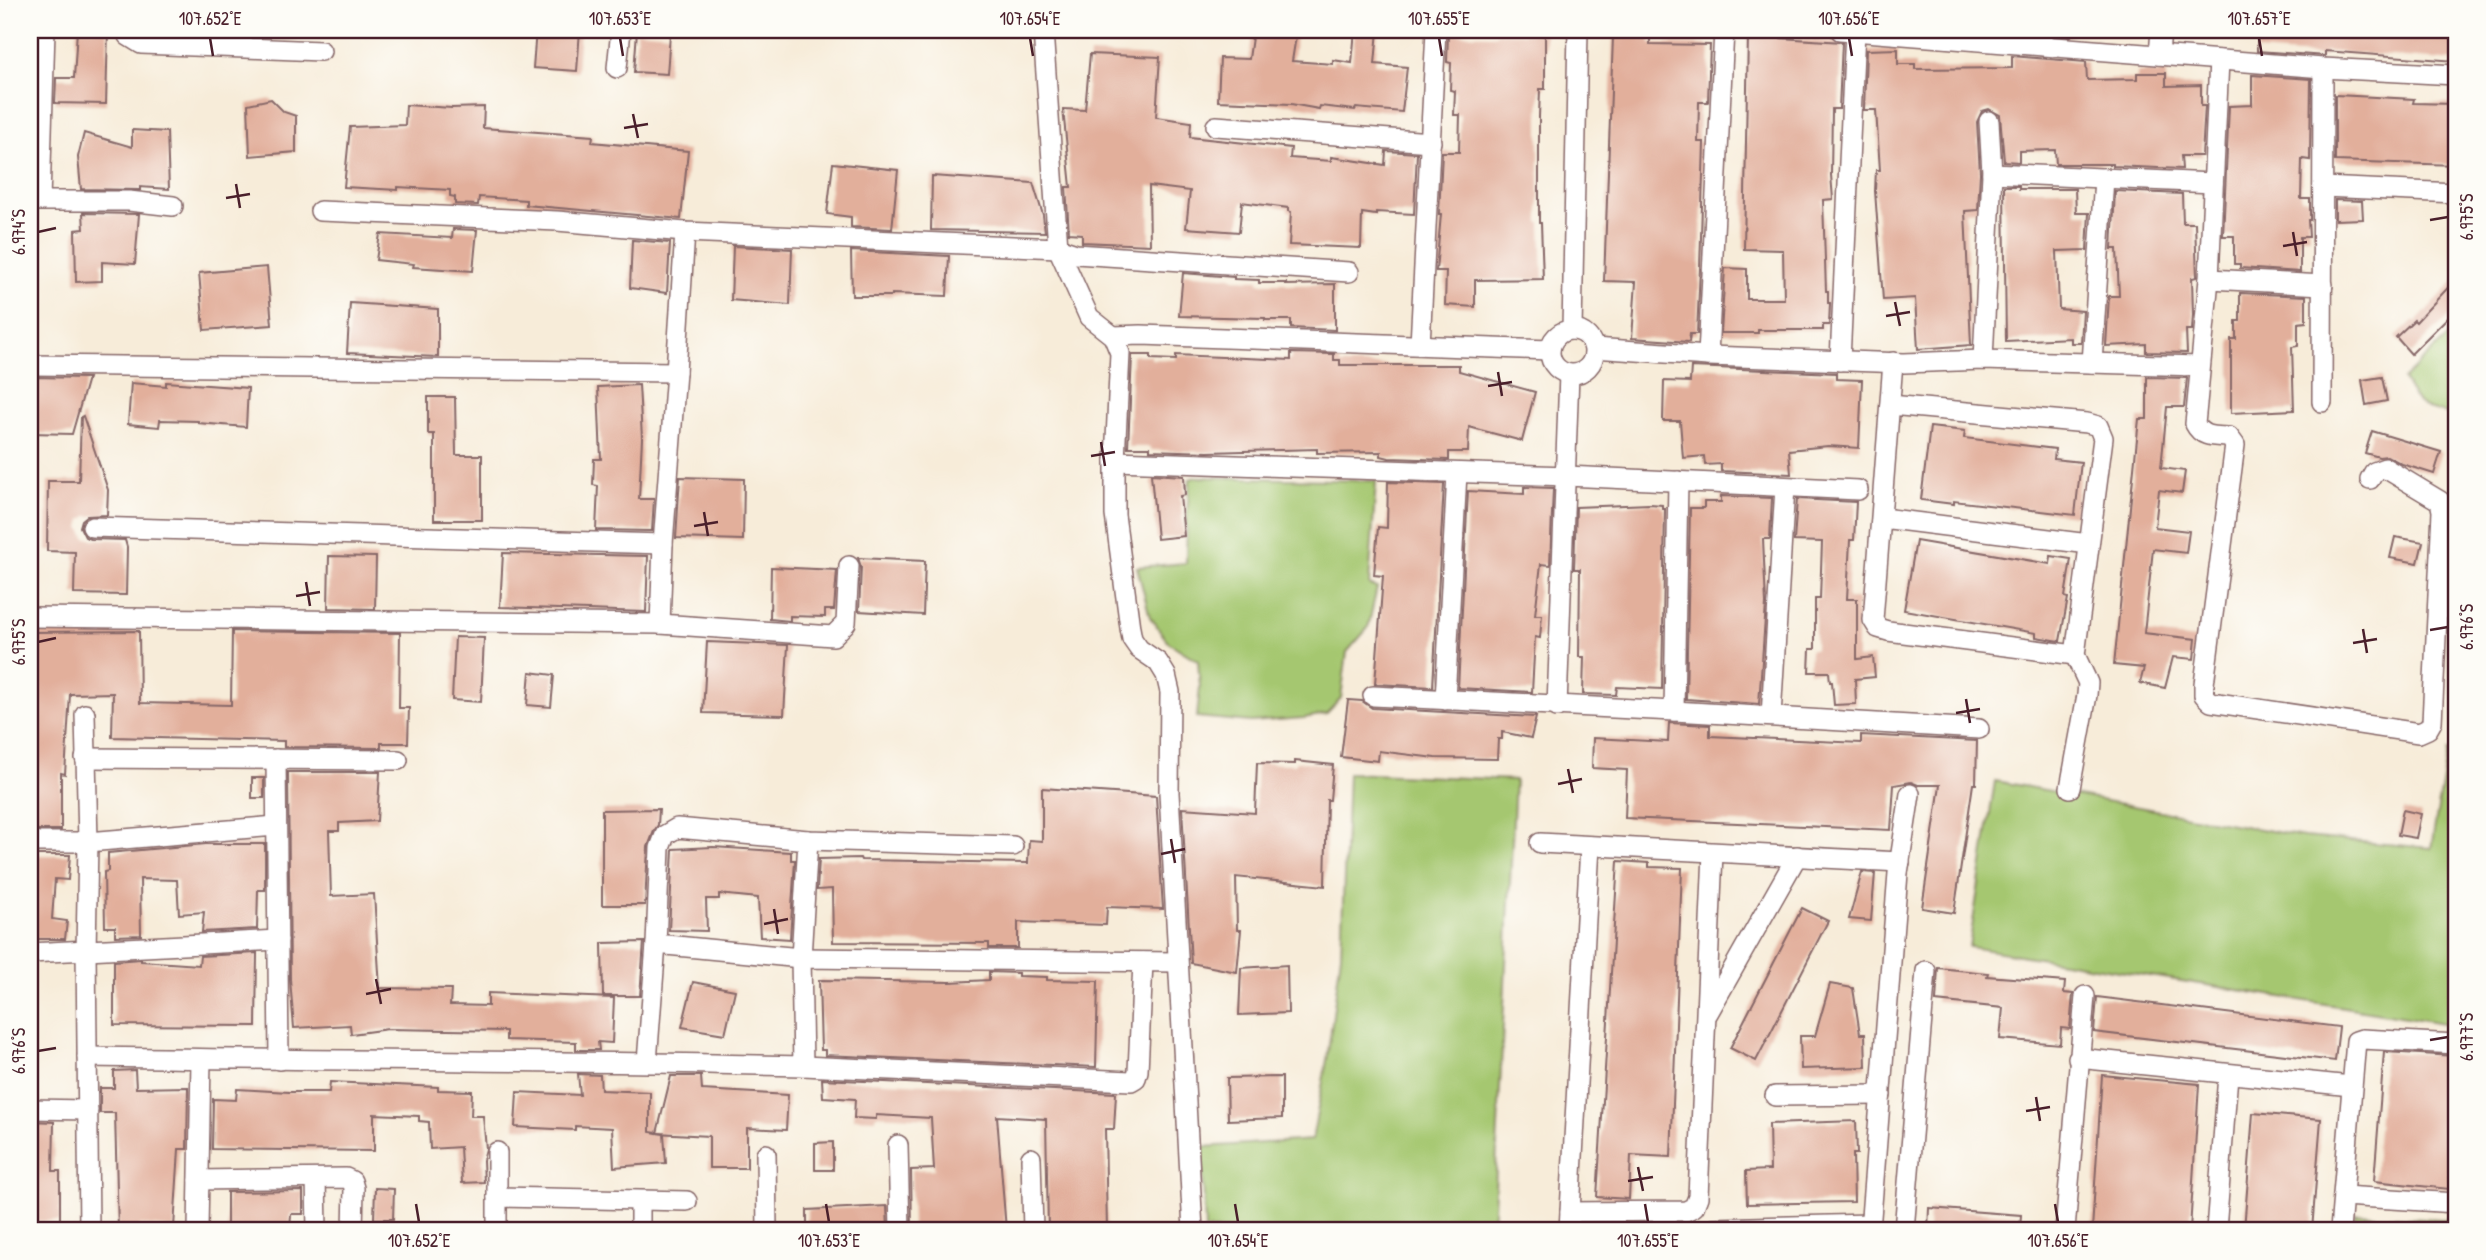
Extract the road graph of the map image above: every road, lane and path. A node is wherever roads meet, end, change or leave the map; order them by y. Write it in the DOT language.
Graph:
graph roads {
  1 [pos="45,30"];
  2 [pos="127,30"];
  3 [pos="621,30"];
  4 [pos="1043,30"];
  5 [pos="1436,30"];
  6 [pos="1578,30"];
  7 [pos="1724,30"];
  8 [pos="1840,30"];
  9 [pos="1855,30"];
  10 [pos="2161,30"];
  11 [pos="321,51"];
  12 [pos="2159,55"];
  13 [pos="2219,60"];
  14 [pos="617,68"];
  15 [pos="2323,68"];
  16 [pos="2456,75"];
  17 [pos="1989,121"];
  18 [pos="1216,126"];
  19 [pos="1432,142"];
  20 [pos="1992,173"];
  21 [pos="2104,178"];
  22 [pos="2213,183"];
  23 [pos="2323,187"];
  24 [pos="2456,193"];
  25 [pos="35,200"];
  26 [pos="173,206"];
  27 [pos="320,211"];
  28 [pos="685,232"];
  29 [pos="1058,248"];
  30 [pos="1349,272"];
  31 [pos="2209,278"];
  32 [pos="2323,285"];
  33 [pos="1572,330"];
  34 [pos="1113,336"];
  35 [pos="1420,345"];
  36 [pos="1594,348"];
  37 [pos="1550,350"];
  38 [pos="1708,356"];
  39 [pos="1983,360"];
  40 [pos="1844,361"];
  41 [pos="1883,362"];
  42 [pos="2092,363"];
  43 [pos="30,365"];
  44 [pos="2199,366"];
  45 [pos="676,372"];
  46 [pos="1570,374"];
  47 [pos="2322,402"];
  48 [pos="1890,405"];
  49 [pos="1115,461"];
  50 [pos="1457,473"];
  51 [pos="1567,477"];
  52 [pos="2370,479"];
  53 [pos="1678,481"];
  54 [pos="1785,487"];
  55 [pos="1858,490"];
  56 [pos="1882,518"];
  57 [pos="93,527"];
  58 [pos="663,544"];
  59 [pos="2089,544"];
  60 [pos="849,566"];
  61 [pos="30,617"];
  62 [pos="660,624"];
  63 [pos="2074,655"];
  64 [pos="1373,696"];
  65 [pos="1445,700"];
  66 [pos="1557,707"];
  67 [pos="1674,711"];
  68 [pos="85,714"];
  69 [pos="1772,716"];
  70 [pos="1979,729"];
  71 [pos="85,758"];
  72 [pos="276,759"];
  73 [pos="398,760"];
  74 [pos="2070,788"];
  75 [pos="1910,794"];
  76 [pos="276,826"];
  77 [pos="808,840"];
  78 [pos="30,842"];
  79 [pos="88,842"];
  80 [pos="1540,843"];
  81 [pos="1013,846"];
  82 [pos="1590,846"];
  83 [pos="1713,853"];
  84 [pos="1797,856"];
  85 [pos="1900,862"];
  86 [pos="278,940"];
  87 [pos="656,944"];
  88 [pos="86,951"];
  89 [pos="30,953"];
  90 [pos="801,958"];
  91 [pos="1143,962"];
  92 [pos="1177,962"];
  93 [pos="1926,971"];
  94 [pos="2085,996"];
  95 [pos="1706,1017"];
  96 [pos="2456,1044"];
  97 [pos="87,1057"];
  98 [pos="2078,1058"];
  99 [pos="201,1059"];
  100 [pos="279,1060"];
  101 [pos="647,1062"];
  102 [pos="803,1066"];
  103 [pos="2228,1075"];
  104 [pos="2351,1086"];
  105 [pos="1881,1095"];
  106 [pos="1775,1096"];
  107 [pos="30,1109"];
  108 [pos="88,1110"];
  109 [pos="898,1145"];
  110 [pos="497,1152"];
  111 [pos="766,1154"];
  112 [pos="1031,1158"];
  113 [pos="316,1179"];
  114 [pos="199,1180"];
  115 [pos="2343,1196"];
  116 [pos="497,1197"];
  117 [pos="640,1201"];
  118 [pos="687,1201"];
  119 [pos="2456,1203"];
  120 [pos="1570,1221"];
  121 [pos="1870,1227"];
  122 [pos="1714,1228"];
  123 [pos="89,1230"];
  124 [pos="198,1230"];
  125 [pos="317,1230"];
  126 [pos="353,1230"];
  127 [pos="497,1230"];
  128 [pos="640,1230"];
  129 [pos="767,1230"];
  130 [pos="900,1230"];
  131 [pos="1032,1230"];
  132 [pos="1193,1230"];
  133 [pos="1904,1230"];
  134 [pos="2065,1230"];
  135 [pos="2216,1230"];
  136 [pos="2340,1230"];
  1 -- 25 [label="street"];
  2 -- 11 [label="street"];
  3 -- 14 [label="street"];
  4 -- 29 [label="street"];
  5 -- 19 [label="street"];
  6 -- 33 [label="street"];
  7 -- 38 [label="street"];
  8 -- 9 [label="street"];
  9 -- 12 [label="street"];
  9 -- 40 [label="street"];
  10 -- 12 [label="street"];
  12 -- 13 [label="street"];
  13 -- 15 [label="street"];
  13 -- 22 [label="street"];
  15 -- 16 [label="street"];
  15 -- 23 [label="street"];
  17 -- 20 [label="street"];
  18 -- 19 [label="street"];
  19 -- 35 [label="street"];
  20 -- 21 [label="street"];
  20 -- 39 [label="street"];
  21 -- 22 [label="street"];
  21 -- 42 [label="street"];
  22 -- 31 [label="street"];
  23 -- 24 [label="street"];
  23 -- 32 [label="street"];
  25 -- 26 [label="street"];
  27 -- 28 [label="street"];
  28 -- 29 [label="street"];
  28 -- 45 [label="street"];
  29 -- 30 [label="street"];
  29 -- 34 [label="street"];
  31 -- 32 [label="street"];
  31 -- 44 [label="street"];
  32 -- 47 [label="street"];
  33 -- 36 [label="street"];
  33 -- 37 [label="street"];
  34 -- 35 [label="street"];
  34 -- 49 [label="street"];
  35 -- 37 [label="street"];
  36 -- 38 [label="street"];
  36 -- 46 [label="street"];
  37 -- 46 [label="street"];
  38 -- 40 [label="street"];
  39 -- 41 [label="street"];
  39 -- 42 [label="street"];
  40 -- 41 [label="street"];
  41 -- 48 [label="street"];
  42 -- 44 [label="street"];
  43 -- 45 [label="street"];
  44 -- 52 [label="street"];
  45 -- 58 [label="street"];
  46 -- 51 [label="street"];
  48 -- 56 [label="street"];
  48 -- 59 [label="street"];
  49 -- 50 [label="street"];
  49 -- 92 [label="street"];
  50 -- 51 [label="street"];
  50 -- 65 [label="street"];
  51 -- 53 [label="street"];
  51 -- 66 [label="street"];
  53 -- 54 [label="street"];
  53 -- 67 [label="street"];
  54 -- 55 [label="street"];
  54 -- 69 [label="street"];
  56 -- 59 [label="street"];
  56 -- 63 [label="street"];
  57 -- 58 [label="street"];
  58 -- 62 [label="street"];
  59 -- 63 [label="street"];
  60 -- 62 [label="street"];
  61 -- 62 [label="street"];
  63 -- 74 [label="street"];
  64 -- 65 [label="street"];
  65 -- 66 [label="street"];
  66 -- 67 [label="street"];
  67 -- 69 [label="street"];
  68 -- 71 [label="street"];
  69 -- 70 [label="street"];
  71 -- 72 [label="street"];
  71 -- 79 [label="street"];
  72 -- 73 [label="street"];
  72 -- 76 [label="street"];
  75 -- 85 [label="street"];
  76 -- 79 [label="street"];
  76 -- 86 [label="street"];
  77 -- 81 [label="street"];
  77 -- 87 [label="street"];
  77 -- 90 [label="street"];
  78 -- 79 [label="street"];
  79 -- 88 [label="street"];
  80 -- 82 [label="street"];
  82 -- 83 [label="street"];
  82 -- 120 [label="street"];
  83 -- 84 [label="street"];
  83 -- 95 [label="street"];
  84 -- 85 [label="street"];
  84 -- 95 [label="street"];
  85 -- 105 [label="street"];
  86 -- 88 [label="street"];
  86 -- 100 [label="street"];
  87 -- 90 [label="street"];
  87 -- 101 [label="street"];
  88 -- 89 [label="street"];
  88 -- 97 [label="street"];
  90 -- 91 [label="street"];
  90 -- 102 [label="street"];
  91 -- 92 [label="street"];
  91 -- 102 [label="street"];
  92 -- 132 [label="street"];
  93 -- 133 [label="street"];
  94 -- 98 [label="street"];
  95 -- 120 [label="street"];
  96 -- 104 [label="street"];
  97 -- 99 [label="street"];
  97 -- 108 [label="street"];
  98 -- 103 [label="street"];
  98 -- 134 [label="street"];
  99 -- 100 [label="street"];
  99 -- 114 [label="street"];
  100 -- 101 [label="street"];
  101 -- 102 [label="street"];
  103 -- 104 [label="street"];
  103 -- 135 [label="street"];
  104 -- 115 [label="street"];
  105 -- 106 [label="street"];
  105 -- 121 [label="street"];
  107 -- 108 [label="street"];
  108 -- 123 [label="street"];
  109 -- 130 [label="street"];
  110 -- 116 [label="street"];
  111 -- 129 [label="street"];
  112 -- 131 [label="street"];
  113 -- 114 [label="street"];
  113 -- 125 [label="street"];
  113 -- 126 [label="street"];
  114 -- 124 [label="street"];
  115 -- 119 [label="street"];
  115 -- 136 [label="street"];
  116 -- 117 [label="street"];
  116 -- 127 [label="street"];
  117 -- 118 [label="street"];
  117 -- 128 [label="street"];
  121 -- 122 [label="street"];
}
